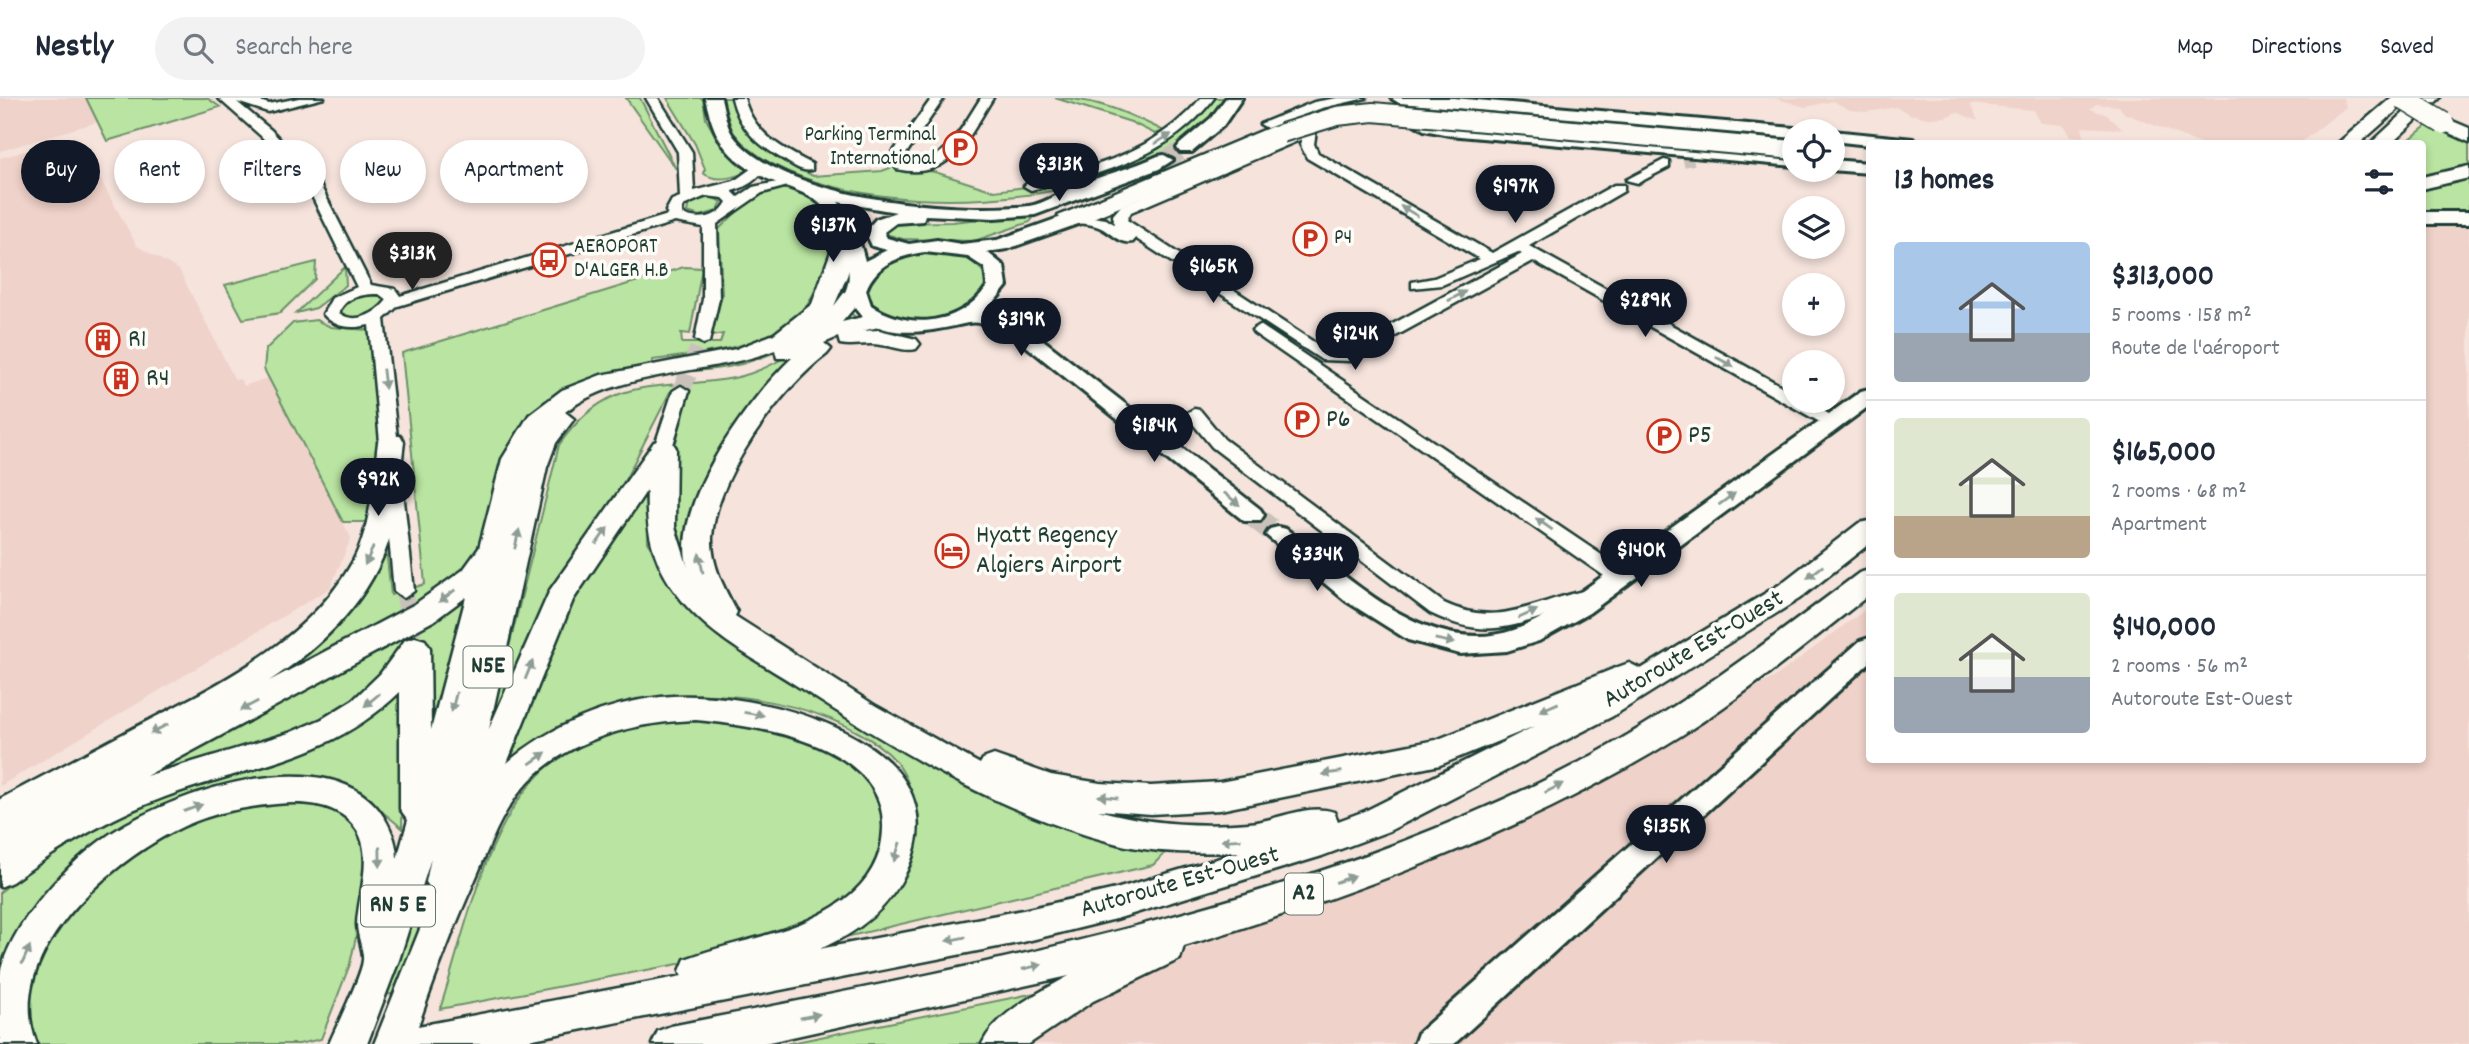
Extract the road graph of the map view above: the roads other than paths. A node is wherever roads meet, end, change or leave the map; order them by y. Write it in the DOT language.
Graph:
graph roads {
  1 [pos="224,98"];
  2 [pos="237,98"];
  3 [pos="318,98"];
  4 [pos="652,98"];
  5 [pos="713,98"];
  6 [pos="738,98"];
  7 [pos="938,98"];
  8 [pos="987,98"];
  9 [pos="1208,98"];
  10 [pos="1234,98"];
  11 [pos="1254,98"];
  12 [pos="1360,98"];
  13 [pos="1376,98"];
  14 [pos="1399,98"];
  15 [pos="2402,98"];
  16 [pos="2411,98"];
  17 [pos="2431,98"];
  18 [pos="1316,102"];
  19 [pos="1412,115"];
  20 [pos="1217,122"];
  21 [pos="2446,122"];
  22 [pos="1308,132"];
  23 [pos="1782,132"];
  24 [pos="1282,133"];
  25 [pos="2469,134"];
  26 [pos="1845,137"];
  27 [pos="1872,140"];
  28 [pos="2351,140"];
  29 [pos="2384,140"];
  30 [pos="1186,148"];
  31 [pos="1782,149"];
  32 [pos="1220,150"];
  33 [pos="1845,154"];
  34 [pos="1866,157"];
  35 [pos="1164,160"];
  36 [pos="1782,161"];
  37 [pos="1782,161"];
  38 [pos="759,167"];
  39 [pos="807,167"];
  40 [pos="1845,167"];
  41 [pos="1866,169"];
  42 [pos="2469,173"];
  43 [pos="2426,182"];
  44 [pos="792,183"];
  45 [pos="1031,186"];
  46 [pos="712,191"];
  47 [pos="820,192"];
  48 [pos="687,197"];
  49 [pos="733,206"];
  50 [pos="1029,211"];
  51 [pos="675,214"];
  52 [pos="2426,218"];
  53 [pos="2469,218"];
  54 [pos="1074,219"];
  55 [pos="710,221"];
  56 [pos="848,235"];
  57 [pos="1021,238"];
  58 [pos="1516,245"];
  59 [pos="908,249"];
  60 [pos="965,249"];
  61 [pos="1532,255"];
  62 [pos="1489,258"];
  63 [pos="1417,285"];
  64 [pos="858,286"];
  65 [pos="366,290"];
  66 [pos="392,298"];
  67 [pos="966,316"];
  68 [pos="376,317"];
  69 [pos="882,321"];
  70 [pos="703,339"];
  71 [pos="908,344"];
  72 [pos="822,347"];
  73 [pos="756,349"];
  74 [pos="681,391"];
  75 [pos="1782,394"];
  76 [pos="1866,398"];
  77 [pos="1816,413"];
  78 [pos="1194,414"];
  79 [pos="1833,422"];
  80 [pos="391,442"];
  81 [pos="663,448"];
  82 [pos="523,468"];
  83 [pos="1252,515"];
  84 [pos="1866,532"];
  85 [pos="1278,535"];
  86 [pos="493,547"];
  87 [pos="1620,577"];
  88 [pos="1866,582"];
  89 [pos="404,591"];
  90 [pos="1593,596"];
  91 [pos="750,639"];
  92 [pos="1704,646"];
  93 [pos="1866,651"];
  94 [pos="836,696"];
  95 [pos="1483,765"];
  96 [pos="99,787"];
  97 [pos="0,815"];
  98 [pos="0,839"];
  99 [pos="416,852"];
  100 [pos="447,869"];
  101 [pos="0,871"];
  102 [pos="1290,898"];
  103 [pos="427,949"];
  104 [pos="381,960"];
  105 [pos="525,1021"];
  106 [pos="18,1044"];
  107 [pos="348,1044"];
  108 [pos="393,1044"];
  109 [pos="418,1044"];
  110 [pos="671,1044"];
  111 [pos="1001,1044"];
  112 [pos="1430,1044"];
  1 -- 65 [label="street"];
  2 -- 3 [label="street"];
  4 -- 48 [label="street"];
  5 -- 38 [label="main road"];
  6 -- 39 [label="street"];
  7 -- 8 [label="street"];
  45 -- 9 [label="street, one-way"];
  10 -- 20 [label="main road"];
  11 -- 20 [label="main road"];
  12 -- 18 [label="street"];
  13 -- 24 [label="main road, bridge"];
  14 -- 23 [label="main road"];
  15 -- 21 [label="highway, bridge"];
  15 -- 28 [label="highway"];
  16 -- 21 [label="highway, bridge"];
  17 -- 29 [label="highway"];
  18 -- 32 [label="street"];
  19 -- 24 [label="main road, bridge"];
  19 -- 31 [label="main road, bridge"];
  19 -- 36 [label="main road"];
  20 -- 30 [label="main road"];
  21 -- 25 [label="highway"];
  22 -- 32 [label="street"];
  22 -- 61 [label="street, one-way"];
  62 -- 22 [label="street, one-way"];
  24 -- 54 [label="main road"];
  26 -- 27 [label="main road"];
  32 -- 57 [label="street"];
  33 -- 34 [label="main road"];
  35 -- 50 [label="main road"];
  37 -- 58 [label="street"];
  38 -- 44 [label="main road"];
  38 -- 46 [label="street"];
  40 -- 41 [label="main road"];
  42 -- 43 [label="highway"];
  44 -- 47 [label="main road"];
  44 -- 49 [label="street"];
  46 -- 48 [label="street"];
  46 -- 49 [label="street"];
  47 -- 50 [label="main road"];
  47 -- 56 [label="main road"];
  48 -- 51 [label="street"];
  49 -- 55 [label="street"];
  50 -- 59 [label="main road"];
  51 -- 55 [label="street"];
  51 -- 66 [label="street"];
  52 -- 53 [label="main road"];
  54 -- 57 [label="main road"];
  87 -- 54 [label="street, one-way"];
  55 -- 70 [label="street"];
  56 -- 64 [label="main road"];
  56 -- 73 [label="highway"];
  57 -- 60 [label="main road"];
  58 -- 61 [label="street"];
  58 -- 62 [label="street"];
  59 -- 60 [label="main road"];
  59 -- 64 [label="main road"];
  60 -- 67 [label="main road"];
  61 -- 75 [label="street, one-way"];
  62 -- 63 [label="street"];
  64 -- 69 [label="main road"];
  64 -- 73 [label="highway"];
  65 -- 66 [label="street"];
  65 -- 68 [label="street"];
  66 -- 68 [label="street"];
  67 -- 69 [label="main road"];
  67 -- 83 [label="main road, one-way"];
  68 -- 80 [label="street, one-way"];
  69 -- 72 [label="highway"];
  69 -- 82 [label="highway"];
  71 -- 72 [label="highway"];
  91 -- 72 [label="highway, one-way"];
  73 -- 82 [label="highway"];
  74 -- 81 [label="street, N5E"];
  76 -- 79 [label="main road"];
  77 -- 79 [label="street"];
  78 -- 90 [label="street, one-way"];
  87 -- 79 [label="main road, one-way"];
  80 -- 89 [label="street"];
  80 -- 97 [label="highway, one-way"];
  81 -- 91 [label="highway"];
  100 -- 81 [label="highway, N5E, one-way"];
  82 -- 86 [label="highway, N5E"];
  100 -- 82 [label="highway, N5E, one-way"];
  84 -- 92 [label="highway, Autoroute Est-Ouest / A2, one-way"];
  85 -- 90 [label="main road, one-way"];
  86 -- 96 [label="highway, one-way"];
  86 -- 99 [label="highway, N5E, one-way"];
  87 -- 90 [label="main road"];
  102 -- 88 [label="highway, Autoroute Est-Ouest / A2, one-way"];
  91 -- 94 [label="highway"];
  92 -- 94 [label="highway, one-way"];
  92 -- 95 [label="highway, Autoroute Est-Ouest / A2"];
  93 -- 112 [label="main road"];
  95 -- 94 [label="highway, one-way"];
  95 -- 105 [label="highway, Autoroute Est-Ouest / A2, one-way"];
  96 -- 98 [label="highway"];
  96 -- 101 [label="highway"];
  99 -- 101 [label="highway, one-way"];
  99 -- 104 [label="highway, RN 5 E"];
  100 -- 103 [label="highway, RN 5 E"];
  110 -- 102 [label="highway, Autoroute Est-Ouest / A2, one-way"];
  102 -- 111 [label="highway"];
  103 -- 105 [label="highway, one-way"];
  103 -- 108 [label="highway, RN 5 E"];
  106 -- 104 [label="highway, one-way"];
  104 -- 107 [label="highway, RN 5 E"];
  105 -- 109 [label="highway, Autoroute Est-Ouest / A2"];
}
